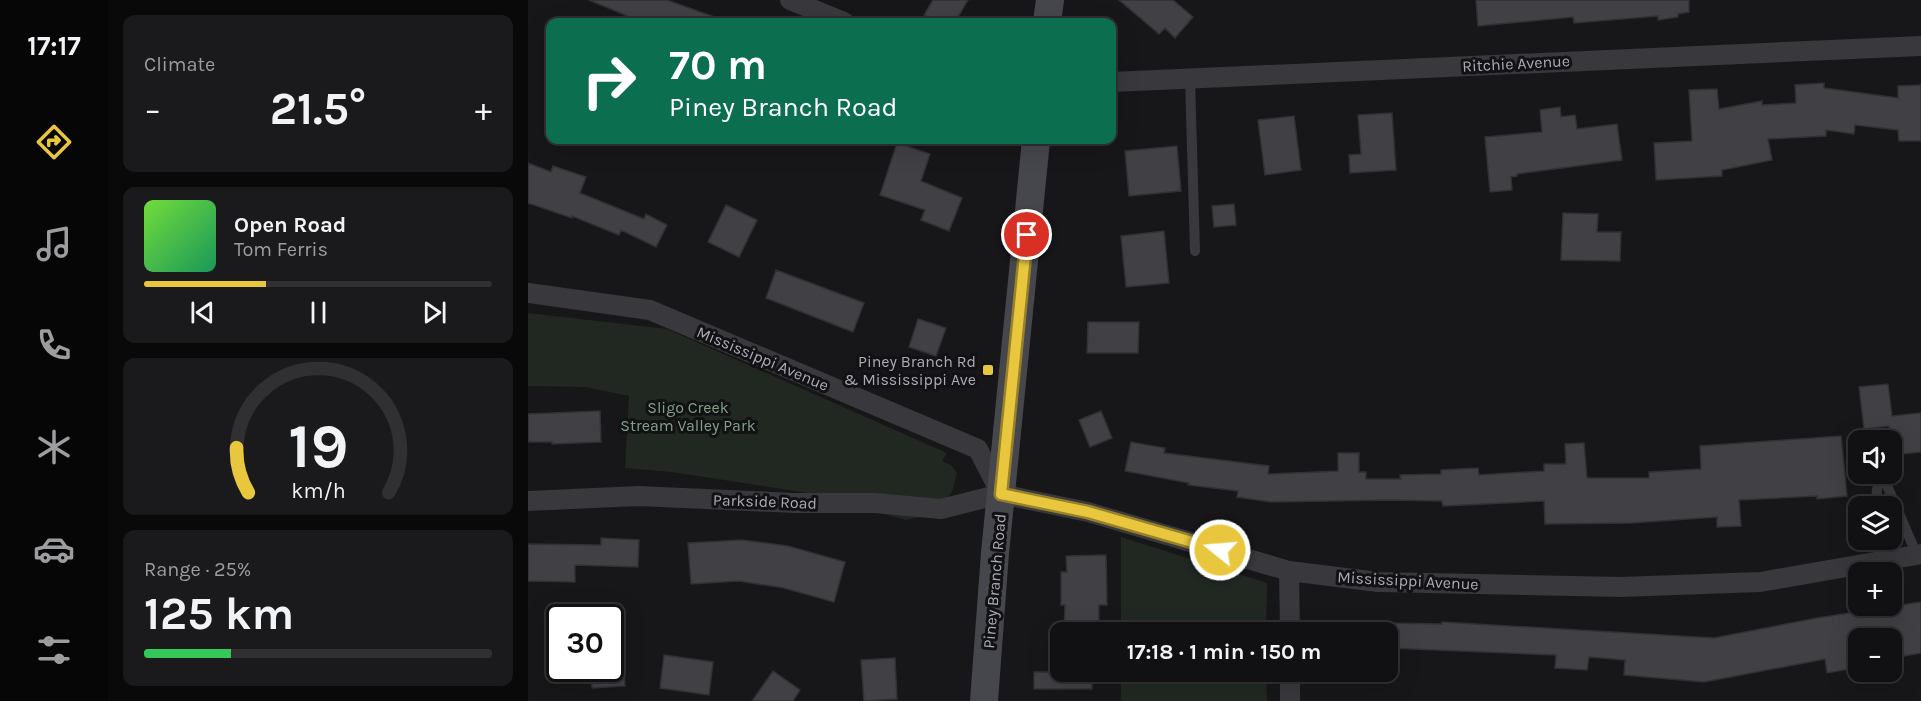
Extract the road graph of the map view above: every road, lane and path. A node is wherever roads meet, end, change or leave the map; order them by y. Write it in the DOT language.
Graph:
graph roads {
  1 [pos="790,0"];
  2 [pos="1050,0"];
  3 [pos="834,18"];
  4 [pos="1048,18"];
  5 [pos="1921,46"];
  6 [pos="1190,79"];
  7 [pos="1116,82"];
  8 [pos="1036,144"];
  9 [pos="1195,251"];
  10 [pos="528,293"];
  11 [pos="1885,484"];
  12 [pos="1001,494"];
  13 [pos="528,501"];
  14 [pos="1879,550"];
  15 [pos="1919,555"];
  16 [pos="1880,562"];
  17 [pos="1848,567"];
  18 [pos="1289,571"];
  19 [pos="1290,622"];
  20 [pos="1290,682"];
  21 [pos="984,701"];
  22 [pos="1290,701"];
  1 -- 3 [label="street"];
  2 -- 4 [label="main road"];
  5 -- 6 [label="street, Ritchie Avenue"];
  6 -- 7 [label="street, Ritchie Avenue"];
  6 -- 9 [label="lane"];
  8 -- 12 [label="main road, Piney Branch Road"];
  10 -- 12 [label="street, Mississippi Avenue"];
  11 -- 15 [label="lane"];
  12 -- 13 [label="street, Parkside Road"];
  12 -- 18 [label="street, Mississippi Avenue"];
  12 -- 21 [label="main road, Piney Branch Road"];
  14 -- 16 [label="lane"];
  15 -- 16 [label="street, Mississippi Avenue"];
  17 -- 18 [label="street, Mississippi Avenue"];
  18 -- 19 [label="street"];
  20 -- 22 [label="street"];
}
